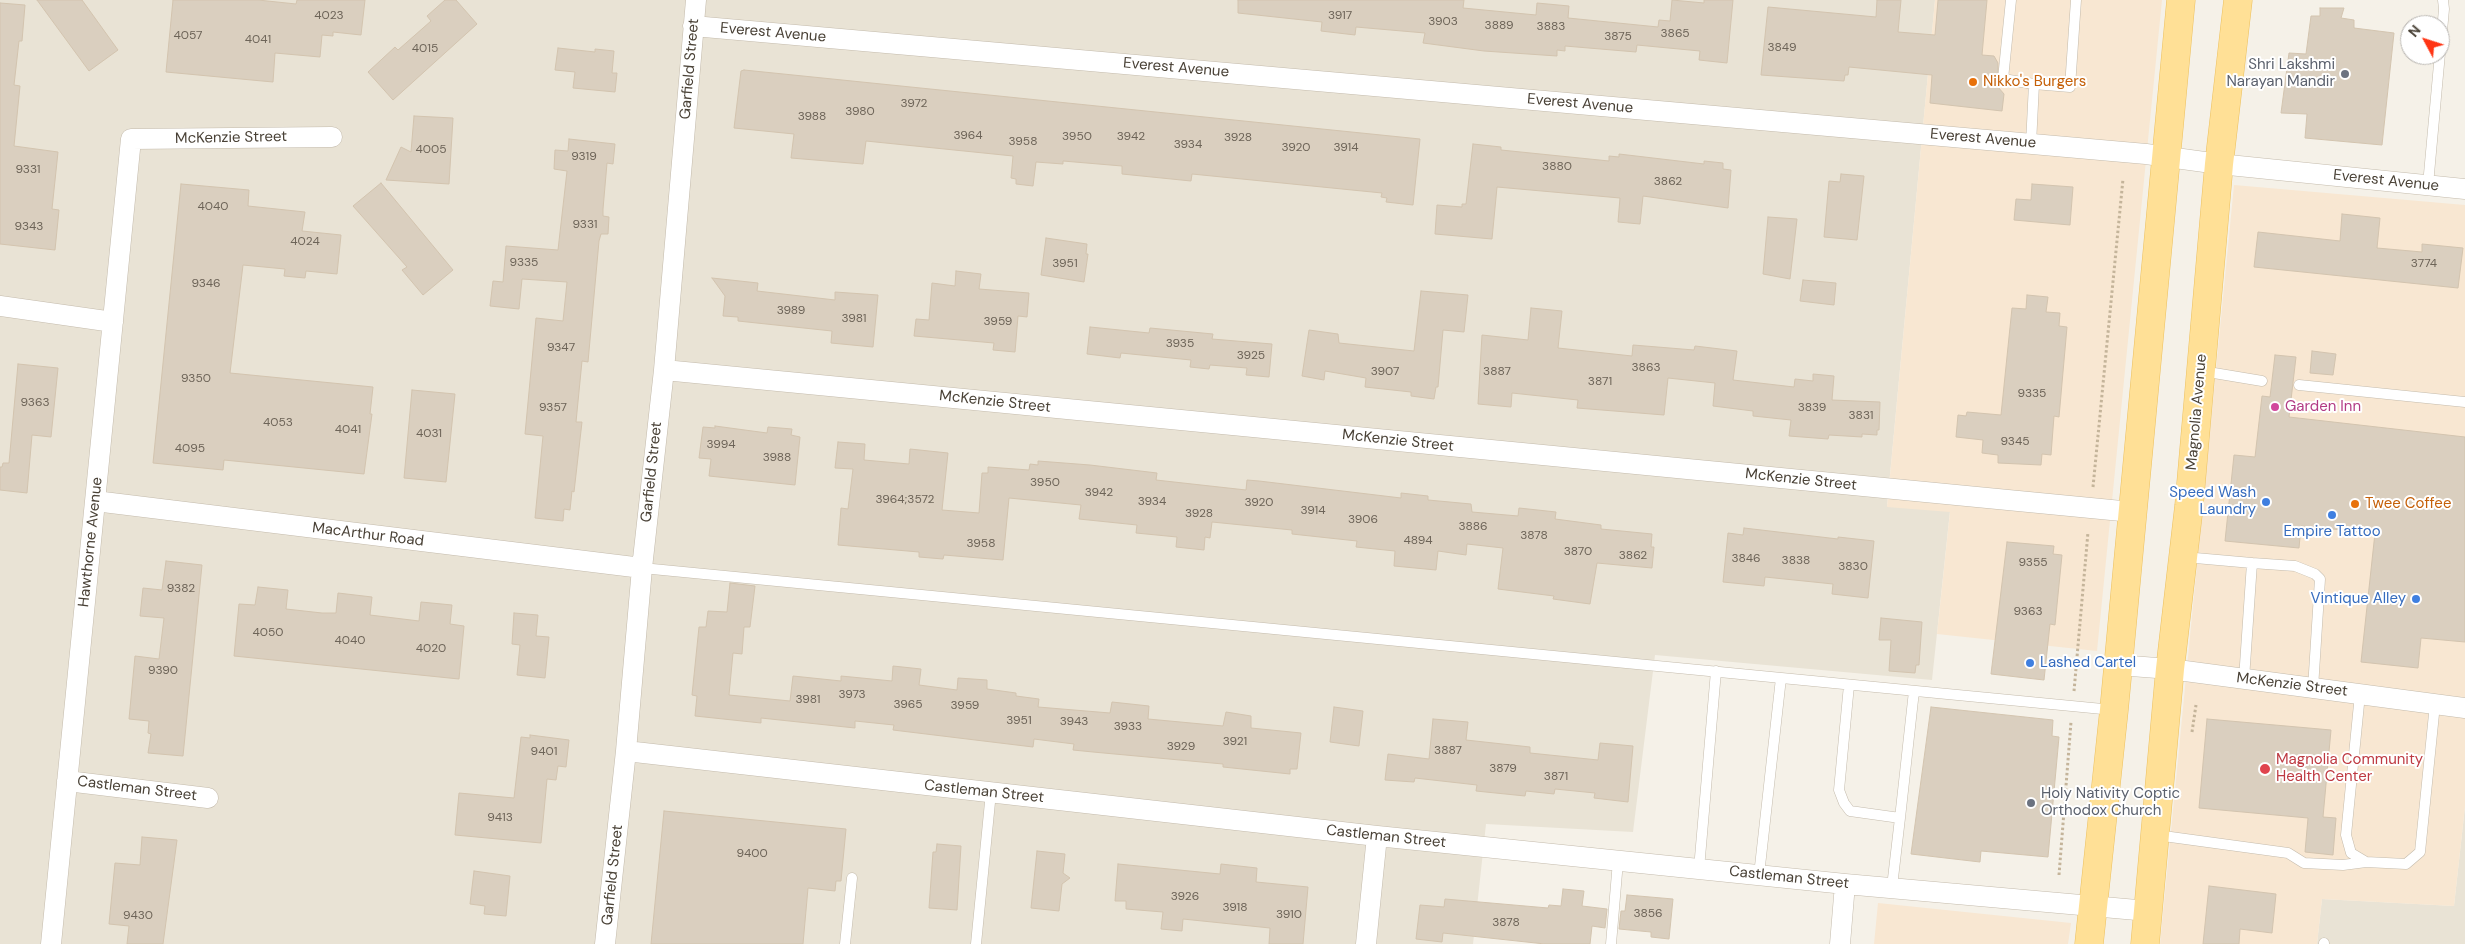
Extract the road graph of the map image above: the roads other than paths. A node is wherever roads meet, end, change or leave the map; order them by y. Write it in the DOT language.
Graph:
graph roads {
  1 [pos="696,0"];
  2 [pos="2011,0"];
  3 [pos="2076,0"];
  4 [pos="2181,0"];
  5 [pos="2238,0"];
  6 [pos="2443,0"];
  7 [pos="694,26"];
  8 [pos="2034,84"];
  9 [pos="332,137"];
  10 [pos="131,139"];
  11 [pos="2031,144"];
  12 [pos="2166,158"];
  13 [pos="2219,164"];
  14 [pos="2428,186"];
  15 [pos="2465,189"];
  16 [pos="0,306"];
  17 [pos="113,322"];
  18 [pos="664,370"];
  19 [pos="2201,371"];
  20 [pos="2262,381"];
  21 [pos="2299,385"];
  22 [pos="2465,402"];
  23 [pos="95,501"];
  24 [pos="2132,512"];
  25 [pos="2183,557"];
  26 [pos="2252,563"];
  27 [pos="642,568"];
  28 [pos="2118,665"];
  29 [pos="2170,669"];
  30 [pos="1716,672"];
  31 [pos="1781,678"];
  32 [pos="2244,679"];
  33 [pos="1849,684"];
  34 [pos="2313,688"];
  35 [pos="1914,691"];
  36 [pos="2360,694"];
  37 [pos="2435,704"];
  38 [pos="2465,708"];
  39 [pos="2114,710"];
  40 [pos="626,751"];
  41 [pos="66,781"];
  42 [pos="991,792"];
  43 [pos="208,798"];
  44 [pos="1900,818"];
  45 [pos="2155,835"];
  46 [pos="1377,836"];
  47 [pos="1618,861"];
  48 [pos="2366,862"];
  49 [pos="1699,869"];
  50 [pos="1759,875"];
  51 [pos="852,878"];
  52 [pos="1845,884"];
  53 [pos="1892,888"];
  54 [pos="2092,905"];
  55 [pos="2148,911"];
  56 [pos="51,944"];
  57 [pos="605,944"];
  58 [pos="845,944"];
  59 [pos="976,944"];
  60 [pos="1366,944"];
  61 [pos="1611,944"];
  62 [pos="1840,944"];
  63 [pos="2089,944"];
  64 [pos="2145,944"];
  1 -- 7 [label="street, Garfield Street"];
  2 -- 8 [label="lane"];
  3 -- 8 [label="lane"];
  4 -- 12 [label="main road"];
  5 -- 13 [label="main road, Magnolia Avenue"];
  6 -- 14 [label="lane"];
  7 -- 11 [label="street, Everest Avenue"];
  7 -- 18 [label="street, Garfield Street"];
  8 -- 11 [label="lane"];
  9 -- 10 [label="street, McKenzie Street"];
  10 -- 17 [label="street, Hawthorne Avenue"];
  11 -- 12 [label="street, Everest Avenue"];
  12 -- 13 [label="street, Everest Avenue"];
  12 -- 24 [label="main road"];
  13 -- 14 [label="street, Everest Avenue"];
  13 -- 19 [label="main road, Magnolia Avenue"];
  14 -- 15 [label="street, Everest Avenue"];
  16 -- 17 [label="street"];
  17 -- 23 [label="street, Hawthorne Avenue"];
  18 -- 24 [label="street, McKenzie Street"];
  18 -- 27 [label="street, Garfield Street"];
  19 -- 20 [label="lane"];
  19 -- 25 [label="main road, Magnolia Avenue"];
  21 -- 22 [label="lane"];
  23 -- 27 [label="street, MacArthur Road"];
  23 -- 41 [label="street, Hawthorne Avenue"];
  24 -- 28 [label="main road"];
  25 -- 26 [label="lane"];
  25 -- 29 [label="main road, Magnolia Avenue"];
  26 -- 32 [label="lane"];
  26 -- 34 [label="lane"];
  27 -- 30 [label="lane"];
  27 -- 40 [label="street, Garfield Street"];
  28 -- 29 [label="street, McKenzie Street"];
  28 -- 39 [label="main road"];
  29 -- 32 [label="street, McKenzie Street"];
  29 -- 45 [label="main road, Magnolia Avenue"];
  30 -- 31 [label="lane"];
  30 -- 49 [label="lane"];
  31 -- 33 [label="lane"];
  31 -- 50 [label="lane"];
  32 -- 34 [label="street, McKenzie Street"];
  33 -- 35 [label="lane"];
  33 -- 44 [label="lane"];
  34 -- 36 [label="street, McKenzie Street"];
  35 -- 39 [label="lane"];
  35 -- 44 [label="lane"];
  36 -- 37 [label="street, McKenzie Street"];
  36 -- 48 [label="lane"];
  37 -- 38 [label="street, McKenzie Street"];
  37 -- 48 [label="lane"];
  39 -- 54 [label="main road"];
  40 -- 42 [label="street, Castleman Street"];
  40 -- 57 [label="street, Garfield Street"];
  41 -- 43 [label="street, Castleman Street"];
  41 -- 56 [label="street, Hawthorne Avenue"];
  42 -- 46 [label="street, Castleman Street"];
  42 -- 59 [label="lane"];
  44 -- 53 [label="lane"];
  45 -- 48 [label="lane"];
  45 -- 55 [label="main road, Magnolia Avenue"];
  46 -- 47 [label="street, Castleman Street"];
  46 -- 60 [label="street"];
  47 -- 49 [label="street, Castleman Street"];
  47 -- 61 [label="lane"];
  49 -- 50 [label="street, Castleman Street"];
  50 -- 52 [label="street, Castleman Street"];
  51 -- 58 [label="lane"];
  52 -- 53 [label="street, Castleman Street"];
  52 -- 62 [label="street"];
  53 -- 54 [label="street, Castleman Street"];
  54 -- 55 [label="street, Castleman Street"];
  54 -- 63 [label="main road"];
  55 -- 64 [label="main road, Magnolia Avenue"];
}
